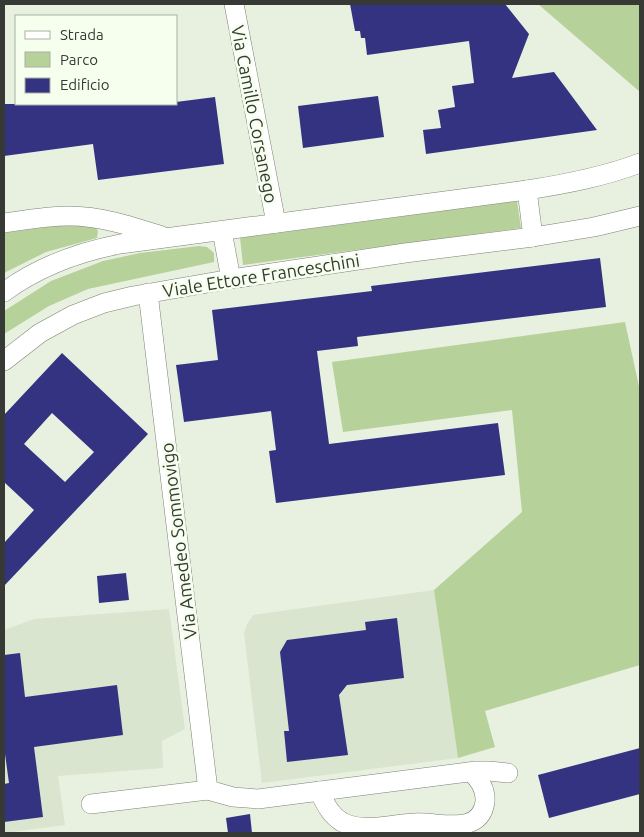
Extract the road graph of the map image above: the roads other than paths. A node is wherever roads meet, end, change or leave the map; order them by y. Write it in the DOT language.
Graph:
graph roads {
  1 [pos="234,4"];
  2 [pos="640,163"];
  3 [pos="527,190"];
  4 [pos="640,216"];
  5 [pos="4,222"];
  6 [pos="276,223"];
  7 [pos="222,231"];
  8 [pos="534,237"];
  9 [pos="168,238"];
  10 [pos="231,279"];
  11 [pos="4,292"];
  12 [pos="148,293"];
  13 [pos="4,361"];
  14 [pos="471,772"];
  15 [pos="508,773"];
  16 [pos="208,790"];
  17 [pos="320,791"];
  18 [pos="90,804"];
  1 -- 6 [label="street, Via Camillo Corsanego"];
  2 -- 3 [label="street"];
  3 -- 6 [label="street"];
  3 -- 8 [label="street"];
  4 -- 8 [label="street, Viale Ettore Franceschini"];
  5 -- 9 [label="street"];
  6 -- 7 [label="street"];
  7 -- 9 [label="street"];
  7 -- 10 [label="street"];
  8 -- 10 [label="street, Viale Ettore Franceschini"];
  9 -- 11 [label="street"];
  10 -- 12 [label="street, Viale Ettore Franceschini"];
  12 -- 13 [label="street, Viale Ettore Franceschini"];
  12 -- 16 [label="street, Via Amedeo Sommovigo"];
  14 -- 15 [label="street"];
  14 -- 17 [label="street"];
  14 -- 17 [label="street"];
  16 -- 17 [label="street"];
  16 -- 18 [label="street"];
}
